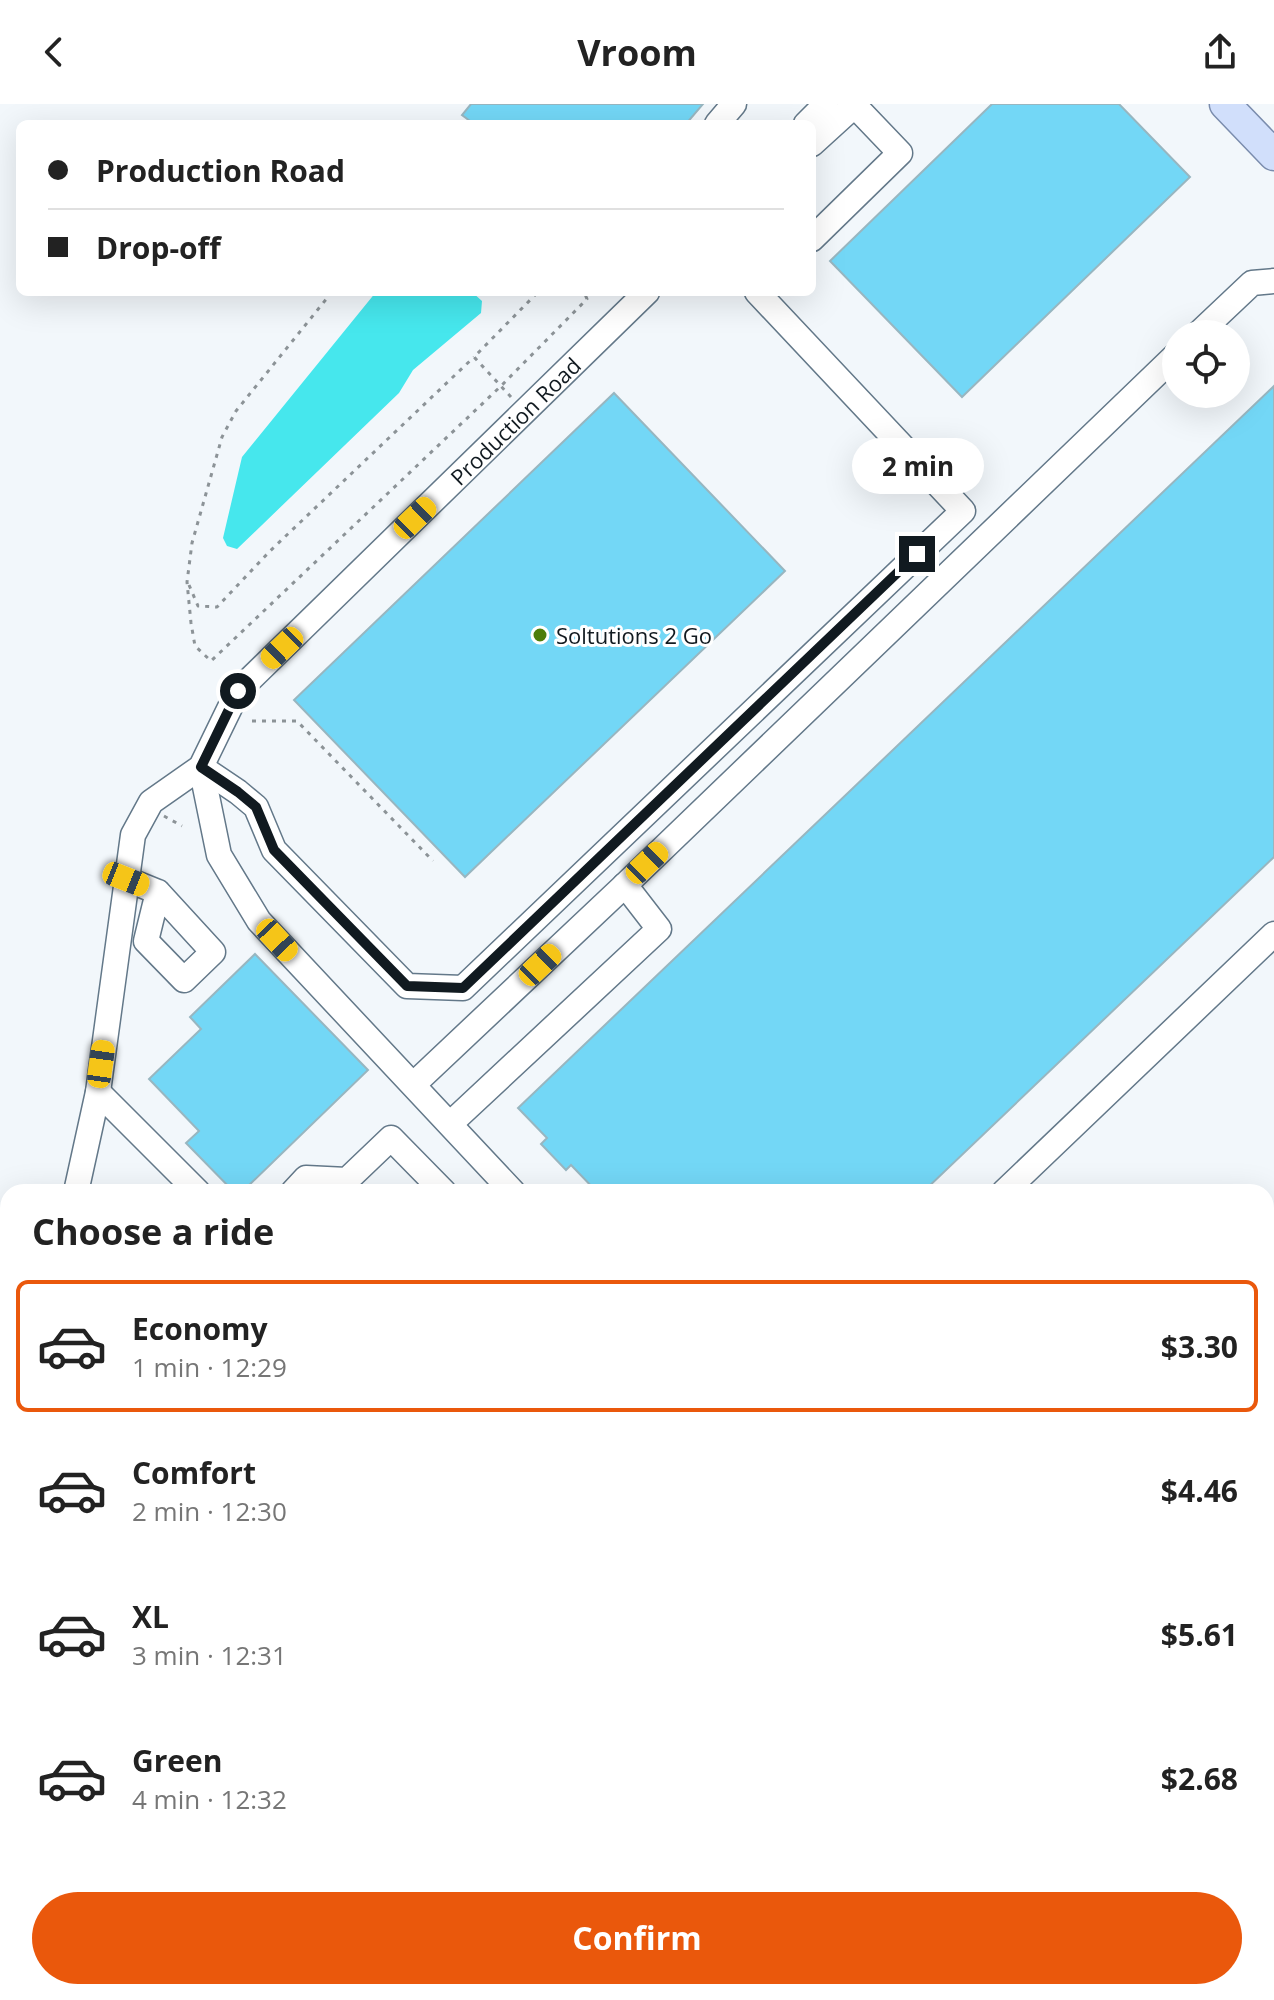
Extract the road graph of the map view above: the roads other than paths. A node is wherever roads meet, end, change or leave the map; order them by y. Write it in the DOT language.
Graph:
graph roads {
  1 [pos="734,104"];
  2 [pos="826,104"];
  3 [pos="1225,104"];
  4 [pos="856,105"];
  5 [pos="720,120"];
  6 [pos="810,120"];
  7 [pos="816,140"];
  8 [pos="1274,155"];
  9 [pos="816,235"];
  10 [pos="1274,281"];
  11 [pos="643,296"];
  12 [pos="761,296"];
  13 [pos="1213,320"];
  14 [pos="1162,368"];
  15 [pos="201,767"];
  16 [pos="126,879"];
  17 [pos="625,885"];
  18 [pos="158,892"];
  19 [pos="1274,934"];
  20 [pos="414,1084"];
  21 [pos="98,1092"];
  22 [pos="450,1124"];
  23 [pos="78,1184"];
  24 [pos="190,1184"];
  25 [pos="300,1184"];
  26 [pos="436,1184"];
  27 [pos="506,1184"];
  28 [pos="1012,1184"];
  1 -- 5 [label="street"];
  2 -- 6 [label="street"];
  3 -- 8 [label="main road"];
  4 -- 7 [label="street"];
  4 -- 9 [label="street"];
  10 -- 13 [label="street"];
  11 -- 15 [label="street, Production Road"];
  12 -- 15 [label="street"];
  14 -- 17 [label="street"];
  15 -- 16 [label="street"];
  15 -- 20 [label="street"];
  16 -- 18 [label="street"];
  16 -- 21 [label="street"];
  17 -- 20 [label="street"];
  17 -- 22 [label="street"];
  19 -- 28 [label="street"];
  20 -- 22 [label="street"];
  21 -- 23 [label="street"];
  21 -- 24 [label="street"];
  22 -- 27 [label="street"];
  25 -- 26 [label="street"];
}
